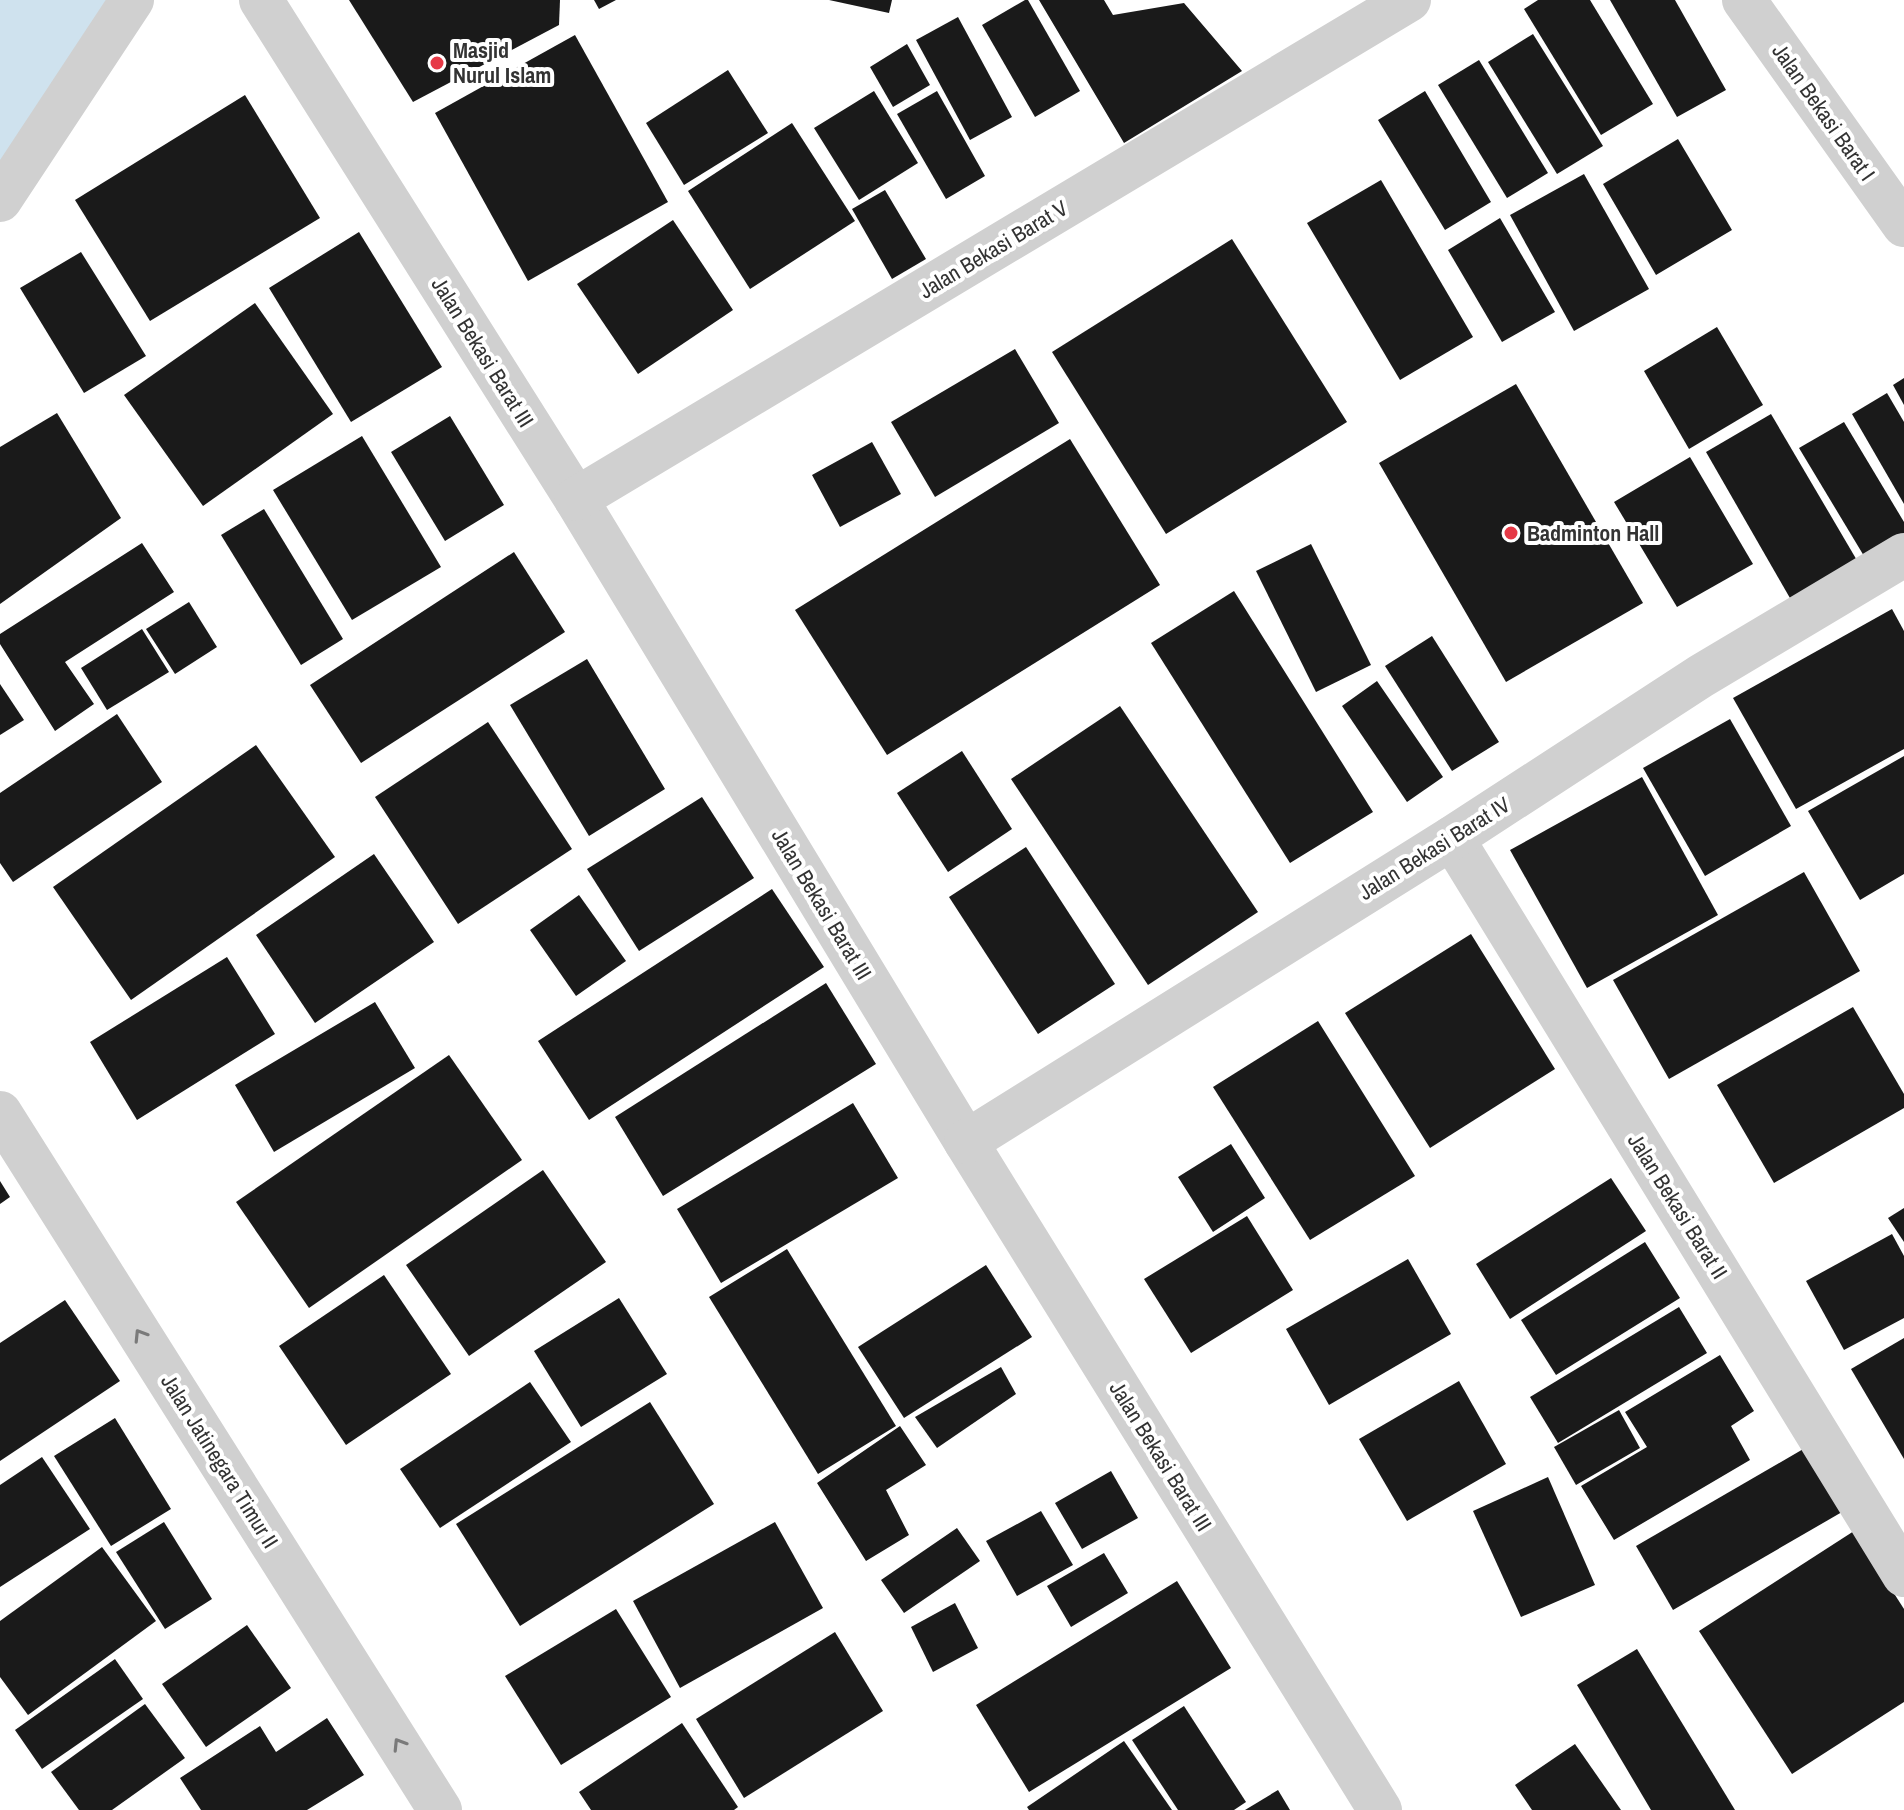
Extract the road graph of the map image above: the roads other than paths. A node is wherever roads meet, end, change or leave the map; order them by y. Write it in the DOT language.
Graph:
graph roads {
  1 [pos="132,0"];
  2 [pos="261,0"];
  3 [pos="1409,0"];
  4 [pos="1744,0"];
  5 [pos="0,200"];
  6 [pos="1904,225"];
  7 [pos="576,499"];
  8 [pos="1904,555"];
  9 [pos="1452,838"];
  10 [pos="0,1113"];
  11 [pos="966,1142"];
  12 [pos="1904,1575"];
  13 [pos="440,1810"];
  14 [pos="1380,1810"];
  1 -- 5 [label="street"];
  2 -- 7 [label="street, Jalan Bekasi Barat III"];
  3 -- 7 [label="street, Jalan Bekasi Barat V"];
  4 -- 6 [label="street, Jalan Bekasi Barat I"];
  7 -- 11 [label="street, Jalan Bekasi Barat III"];
  8 -- 9 [label="street, Jalan Bekasi Barat IV"];
  9 -- 11 [label="street, Jalan Bekasi Barat IV"];
  9 -- 12 [label="street, Jalan Bekasi Barat II"];
  13 -- 10 [label="street, Jalan Jatinegara Timur II, one-way"];
  11 -- 14 [label="street, Jalan Bekasi Barat III"];
}
